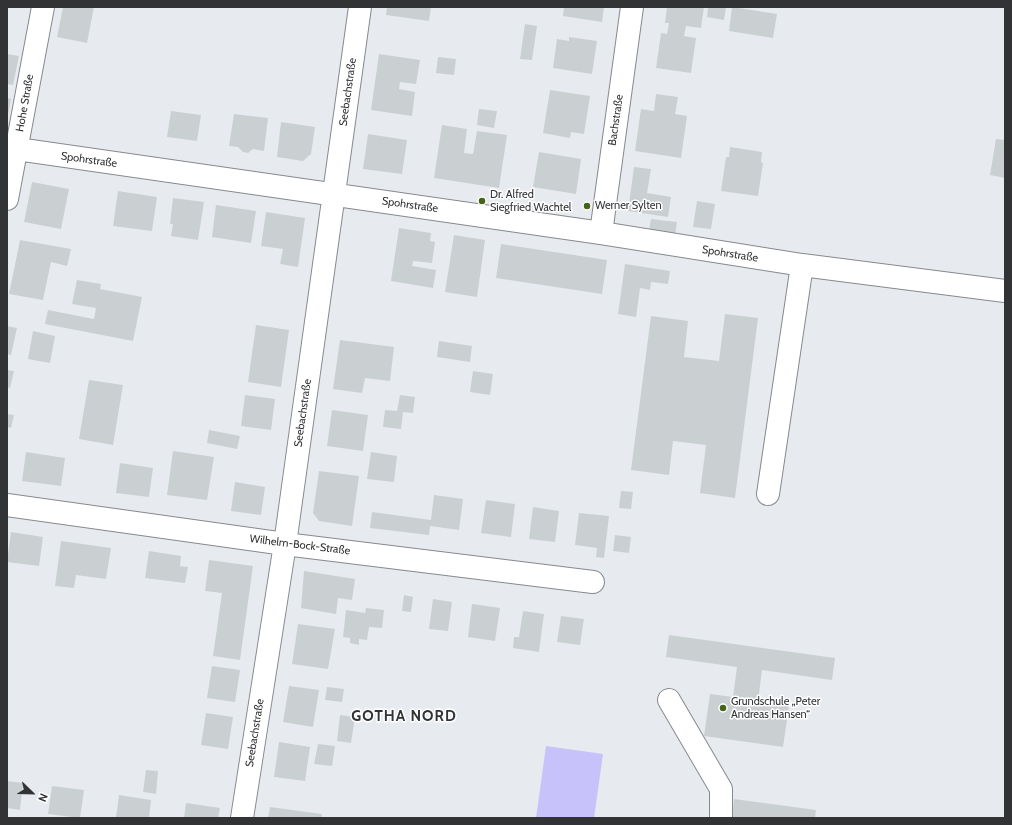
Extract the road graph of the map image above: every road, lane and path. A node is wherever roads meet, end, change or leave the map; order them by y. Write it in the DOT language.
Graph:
graph roads {
  1 [pos="43,7"];
  2 [pos="360,7"];
  3 [pos="632,7"];
  4 [pos="17,149"];
  5 [pos="333,194"];
  6 [pos="7,199"];
  7 [pos="600,233"];
  8 [pos="802,265"];
  9 [pos="1005,291"];
  10 [pos="768,494"];
  11 [pos="7,505"];
  12 [pos="284,544"];
  13 [pos="593,582"];
  14 [pos="669,700"];
  15 [pos="242,818"];
  16 [pos="722,818"];
  1 -- 4 [label="street, Hohe Straße"];
  2 -- 5 [label="street, Seebachstraße"];
  3 -- 7 [label="street, Bachstraße"];
  4 -- 5 [label="street, Spohrstraße"];
  4 -- 6 [label="street, Hohe Straße"];
  5 -- 7 [label="street, Spohrstraße"];
  5 -- 12 [label="street, Seebachstraße"];
  7 -- 8 [label="street, Spohrstraße"];
  8 -- 9 [label="street, Spohrstraße"];
  8 -- 10 [label="street"];
  11 -- 12 [label="street, Wilhelm-Bock-Straße"];
  12 -- 13 [label="street, Wilhelm-Bock-Straße"];
  12 -- 15 [label="street, Seebachstraße"];
  14 -- 16 [label="street"];
}
